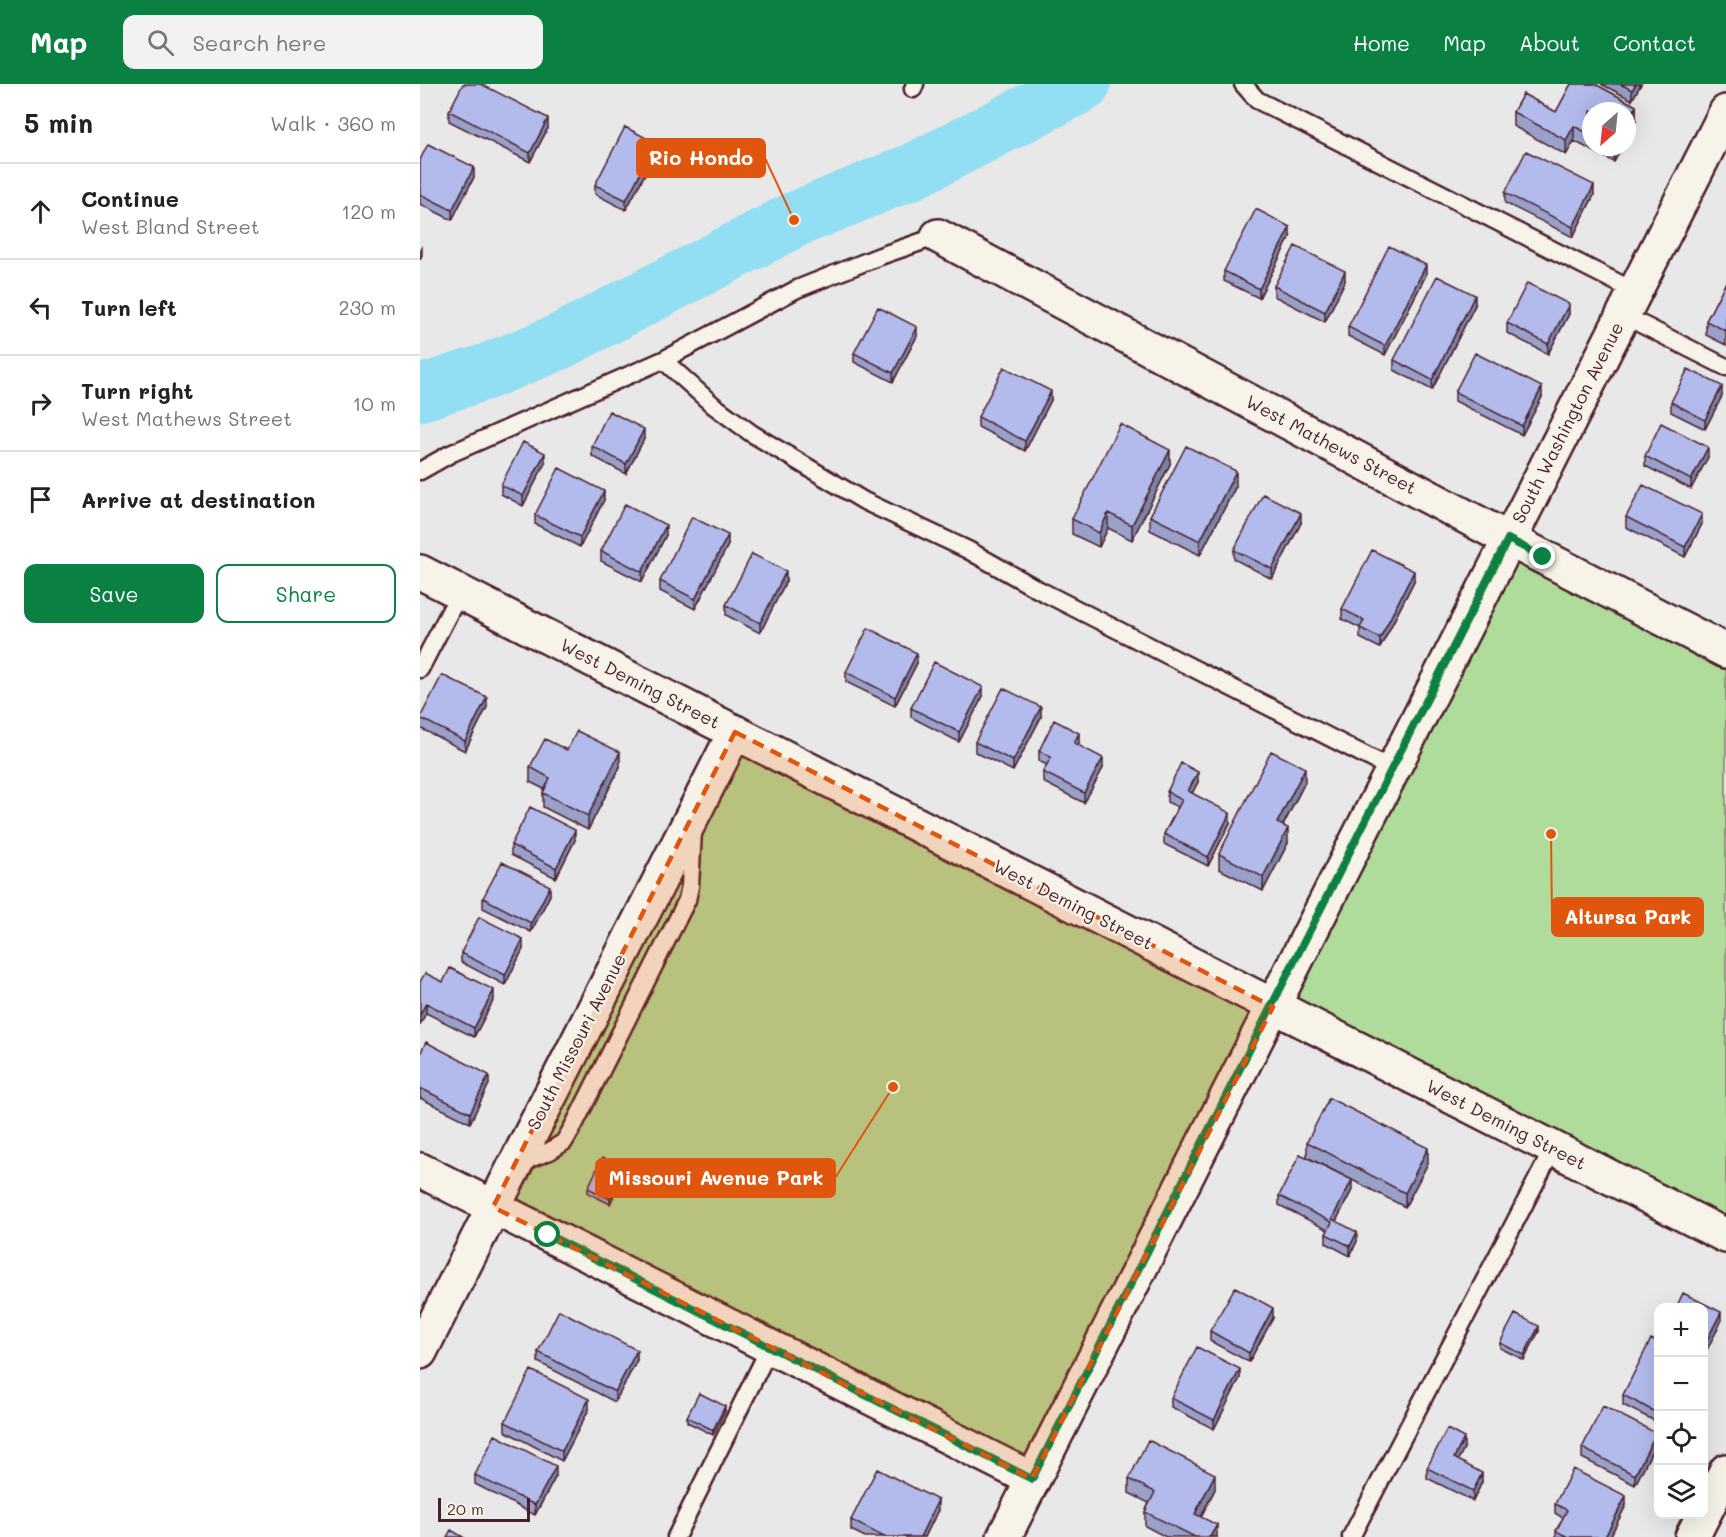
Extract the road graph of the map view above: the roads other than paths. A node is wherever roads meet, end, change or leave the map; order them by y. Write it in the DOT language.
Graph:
graph roads {
  1 [pos="1243,84"];
  2 [pos="1726,112"];
  3 [pos="938,236"];
  4 [pos="1628,303"];
  5 [pos="663,360"];
  6 [pos="1726,367"];
  7 [pos="420,471"];
  8 [pos="1508,539"];
  9 [pos="420,572"];
  10 [pos="460,592"];
  11 [pos="1726,651"];
  12 [pos="420,669"];
  13 [pos="735,732"];
  14 [pos="1392,769"];
  15 [pos="1273,1007"];
  16 [pos="1553,1149"];
  17 [pos="420,1170"];
  18 [pos="493,1207"];
  19 [pos="1726,1236"];
  20 [pos="770,1347"];
  21 [pos="420,1352"];
  22 [pos="1726,1471"];
  23 [pos="1032,1479"];
  24 [pos="675,1537"];
  25 [pos="1004,1537"];
  26 [pos="1351,1537"];
  27 [pos="1692,1537"];
  1 -- 4 [label="lane"];
  2 -- 4 [label="street, South Washington Avenue"];
  3 -- 5 [label="lane"];
  3 -- 8 [label="street, West Mathews Street"];
  4 -- 6 [label="lane"];
  4 -- 8 [label="street, South Washington Avenue"];
  5 -- 7 [label="lane"];
  5 -- 14 [label="lane"];
  8 -- 11 [label="street, West Mathews Street"];
  8 -- 14 [label="street, South Washington Avenue"];
  9 -- 10 [label="street, West Deming Street"];
  10 -- 12 [label="lane"];
  10 -- 13 [label="street, West Deming Street"];
  13 -- 15 [label="street, West Deming Street"];
  13 -- 18 [label="street, South Missouri Avenue"];
  14 -- 15 [label="street, South Washington Avenue"];
  15 -- 16 [label="street, West Deming Street"];
  15 -- 23 [label="street, South Washington Avenue"];
  16 -- 19 [label="street, West Deming Street"];
  16 -- 26 [label="lane"];
  17 -- 18 [label="street"];
  18 -- 20 [label="street"];
  18 -- 21 [label="street, South Missouri Avenue"];
  20 -- 23 [label="street"];
  20 -- 24 [label="lane"];
  22 -- 27 [label="street"];
  23 -- 25 [label="street, South Washington Avenue"];
}
